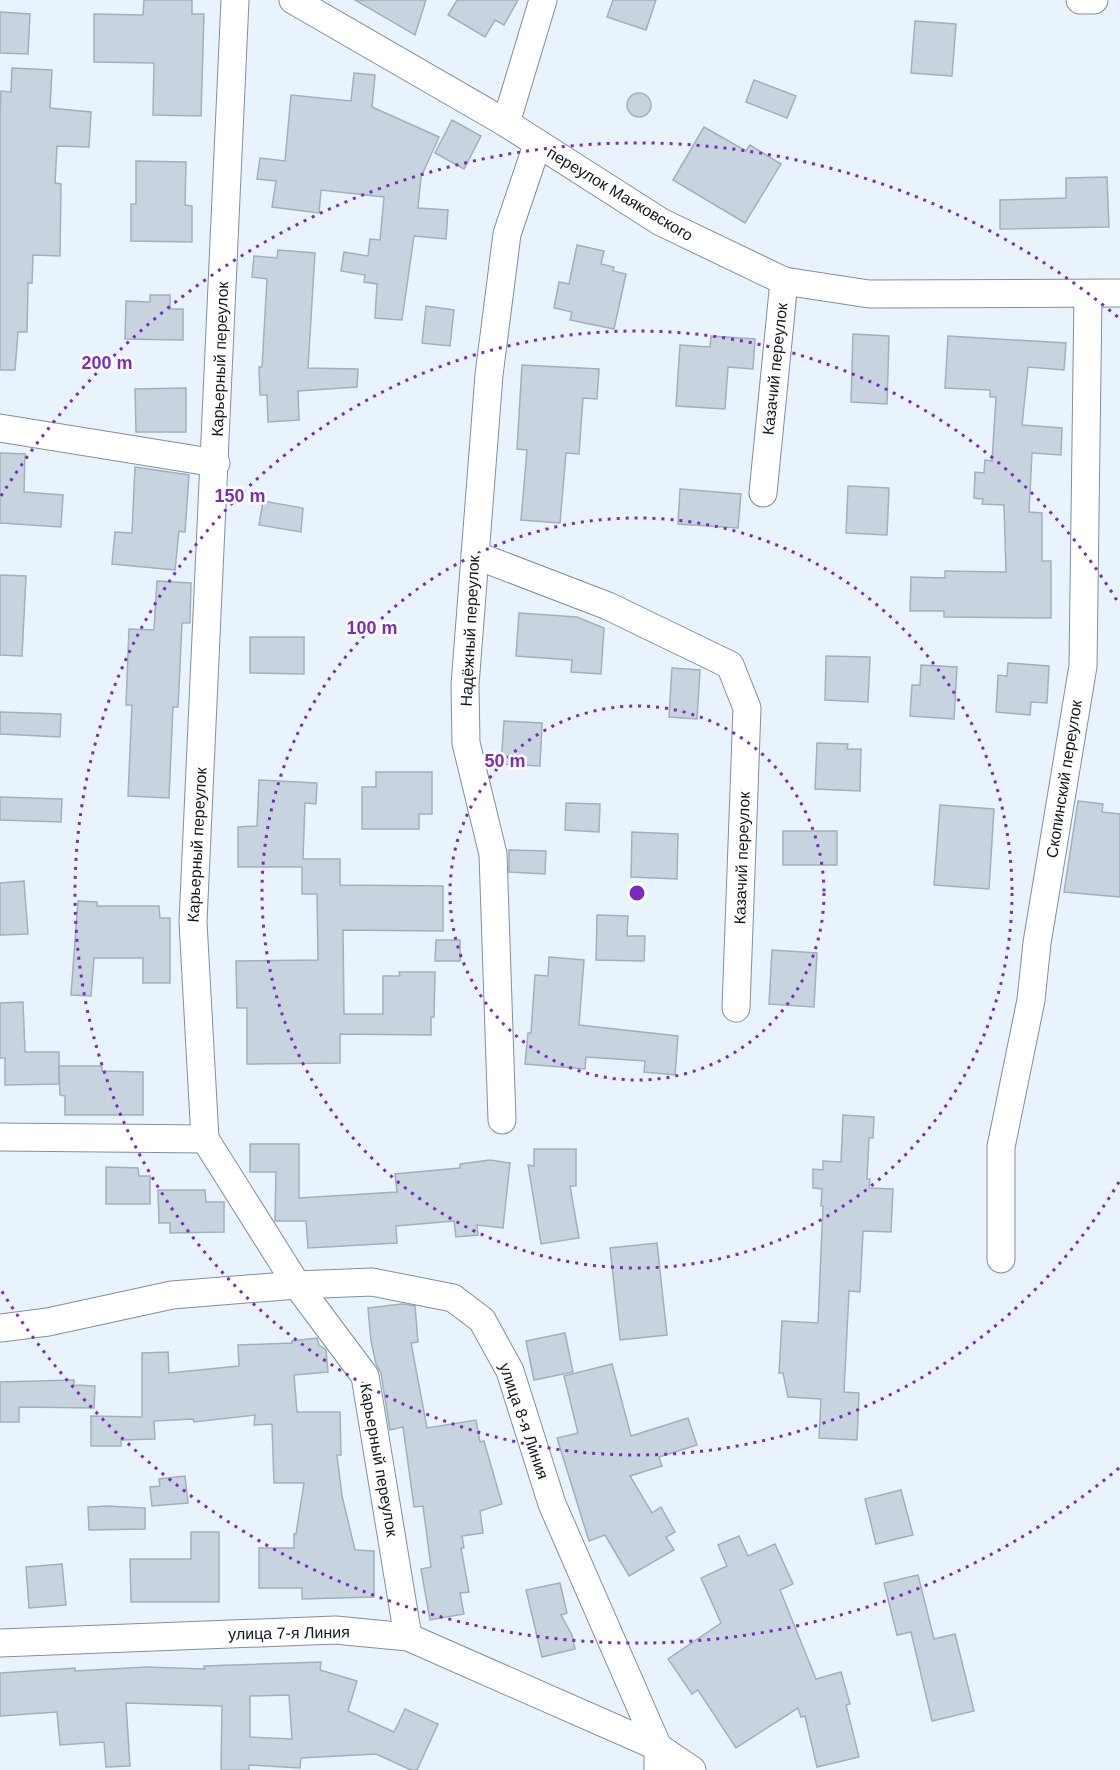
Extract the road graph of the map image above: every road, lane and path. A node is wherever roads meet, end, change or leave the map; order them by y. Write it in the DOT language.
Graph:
graph roads {
  1 [pos="235,0"];
  2 [pos="293,0"];
  3 [pos="543,0"];
  4 [pos="1080,0"];
  5 [pos="1094,0"];
  6 [pos="506,123"];
  7 [pos="537,145"];
  8 [pos="784,281"];
  9 [pos="1120,293"];
  10 [pos="1088,294"];
  11 [pos="0,428"];
  12 [pos="216,463"];
  13 [pos="763,493"];
  14 [pos="475,555"];
  15 [pos="736,1008"];
  16 [pos="502,1120"];
  17 [pos="0,1137"];
  18 [pos="205,1139"];
  19 [pos="1001,1259"];
  20 [pos="297,1285"];
  21 [pos="0,1328"];
  22 [pos="408,1637"];
  23 [pos="0,1643"];
  24 [pos="658,1759"];
  25 [pos="692,1770"];
  1 -- 12 [label="street, Карьерный переулок"];
  2 -- 6 [label="street, переулок Маяковского"];
  3 -- 6 [label="street"];
  4 -- 5 [label="street"];
  6 -- 7 [label="street, переулок Маяковского"];
  7 -- 8 [label="street, переулок Маяковского"];
  7 -- 14 [label="street, Надёжный переулок"];
  8 -- 10 [label="street, переулок Маяковского"];
  8 -- 13 [label="street, Казачий переулок"];
  9 -- 10 [label="street, переулок Маяковского"];
  10 -- 19 [label="street, Скопинский переулок"];
  11 -- 12 [label="street"];
  12 -- 18 [label="street, Карьерный переулок"];
  14 -- 15 [label="street, Казачий переулок"];
  14 -- 16 [label="street, Надёжный переулок"];
  17 -- 18 [label="street"];
  18 -- 20 [label="street, Карьерный переулок"];
  20 -- 21 [label="street, улица 8-я Линия"];
  20 -- 22 [label="street, Карьерный переулок"];
  20 -- 24 [label="street, улица 8-я Линия"];
  22 -- 23 [label="street, улица 7-я Линия"];
  22 -- 24 [label="street, улица 7-я Линия"];
  24 -- 25 [label="street, улица 7-я Линия"];
}
